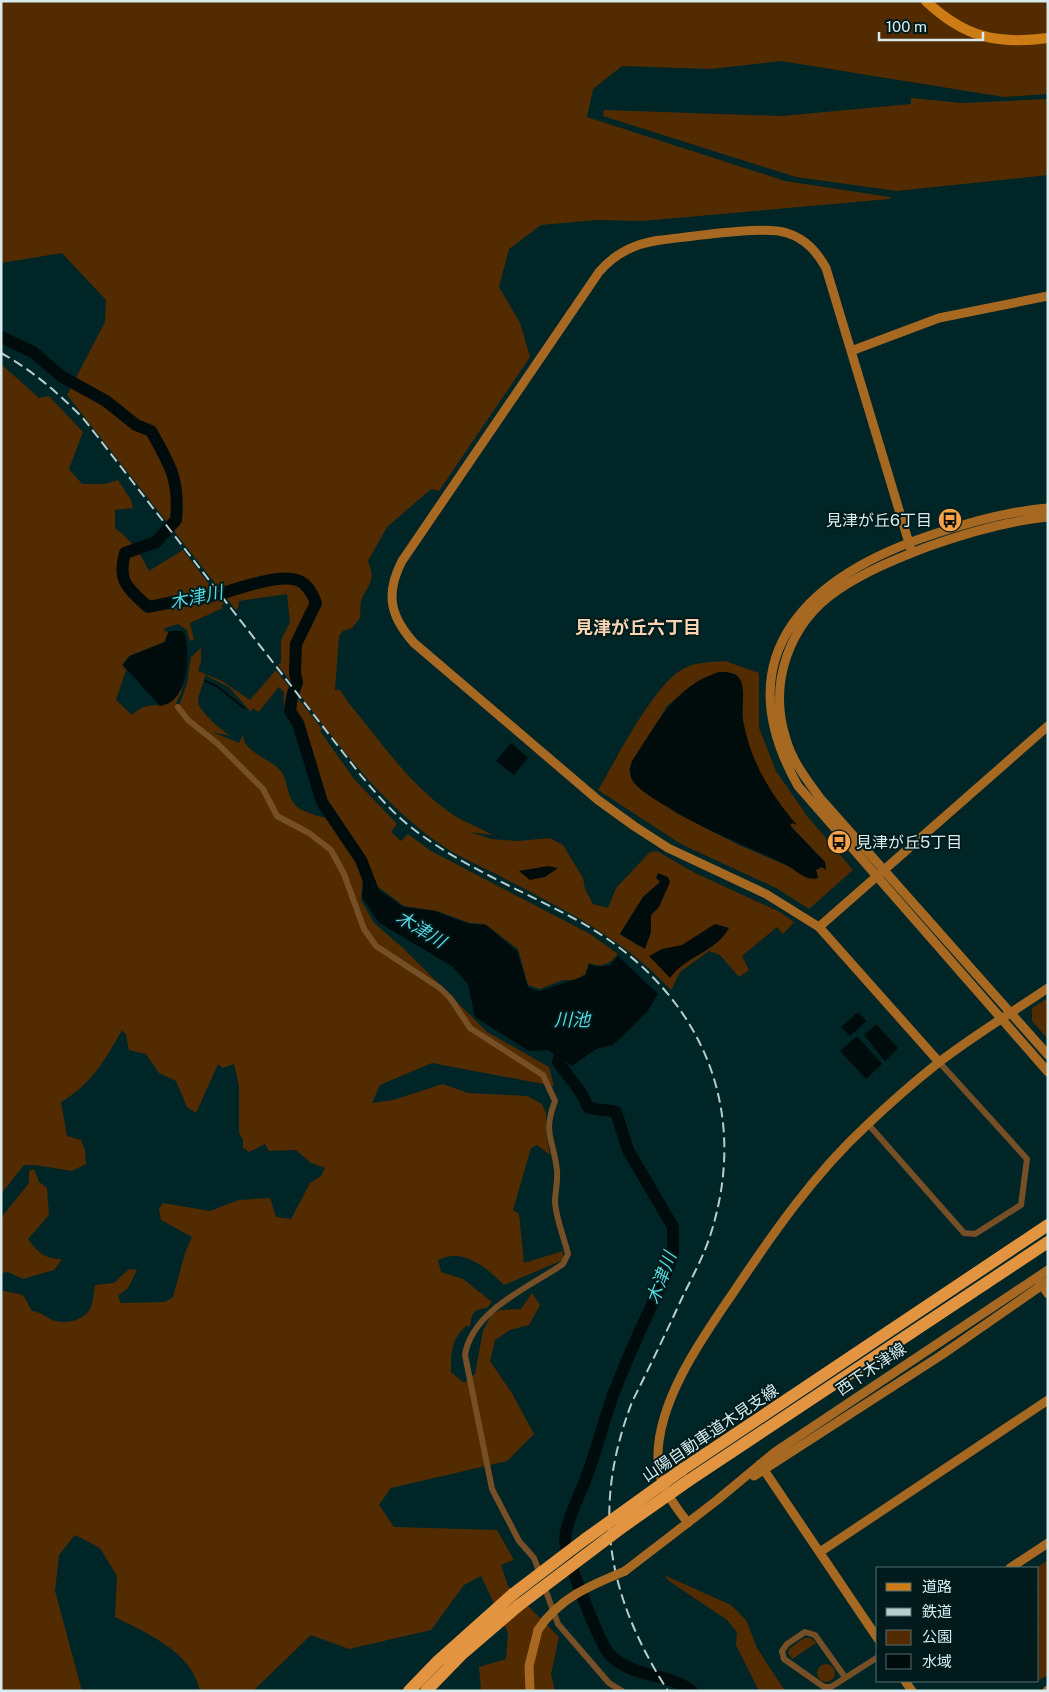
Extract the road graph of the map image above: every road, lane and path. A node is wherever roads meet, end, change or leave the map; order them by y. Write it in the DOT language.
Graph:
graph roads {
  1 [pos="926,1"];
  2 [pos="1048,38"];
  3 [pos="1048,296"];
  4 [pos="851,351"];
  5 [pos="1048,508"];
  6 [pos="1048,517"];
  7 [pos="909,542"];
  8 [pos="912,553"];
  9 [pos="178,707"];
  10 [pos="1048,726"];
  11 [pos="884,869"];
  12 [pos="876,877"];
  13 [pos="820,927"];
  14 [pos="1048,988"];
  15 [pos="1011,1013"];
  16 [pos="1001,1019"];
  17 [pos="1048,1055"];
  18 [pos="939,1062"];
  19 [pos="1048,1072"];
  20 [pos="868,1124"];
  21 [pos="1048,1225"];
  22 [pos="1048,1242"];
  23 [pos="1048,1270"];
  24 [pos="1042,1281"];
  25 [pos="1048,1294"];
  26 [pos="1048,1400"];
  27 [pos="762,1467"];
  28 [pos="686,1475"];
  29 [pos="688,1523"];
  30 [pos="1048,1543"];
  31 [pos="820,1552"];
  32 [pos="1012,1567"];
  33 [pos="876,1636"];
  34 [pos="876,1658"];
  35 [pos="845,1677"];
  36 [pos="409,1691"];
  37 [pos="426,1691"];
  38 [pos="530,1691"];
  39 [pos="622,1691"];
  1 -- 2 [label="main road"];
  3 -- 4 [label="street"];
  4 -- 7 [label="street"];
  4 -- 13 [label="street"];
  5 -- 7 [label="street"];
  6 -- 8 [label="street"];
  7 -- 8 [label="street"];
  7 -- 12 [label="street"];
  8 -- 11 [label="street"];
  9 -- 39 [label="street"];
  10 -- 11 [label="street"];
  11 -- 12 [label="street"];
  11 -- 15 [label="street"];
  12 -- 13 [label="street"];
  12 -- 16 [label="street"];
  13 -- 18 [label="street"];
  14 -- 15 [label="street"];
  15 -- 16 [label="street"];
  15 -- 17 [label="street"];
  16 -- 18 [label="street"];
  16 -- 19 [label="street"];
  18 -- 20 [label="street"];
  18 -- 20 [label="street"];
  20 -- 29 [label="street"];
  21 -- 28 [label="highway, 山陽自動車道木見支線"];
  22 -- 28 [label="highway, 山陽自動車道木見支線"];
  23 -- 24 [label="street, 西下木津線"];
  24 -- 25 [label="street"];
  24 -- 27 [label="street, 西下木津線"];
  26 -- 31 [label="street"];
  27 -- 29 [label="street, 西下木津線"];
  27 -- 31 [label="street"];
  28 -- 36 [label="highway, 山陽自動車道木見支線, bridge"];
  28 -- 37 [label="highway, 山陽自動車道木見支線, bridge"];
  29 -- 38 [label="street, 西下木津線, bridge"];
  30 -- 32 [label="street"];
  31 -- 33 [label="street"];
  34 -- 35 [label="street"];
  35 -- 35 [label="street"];
}
